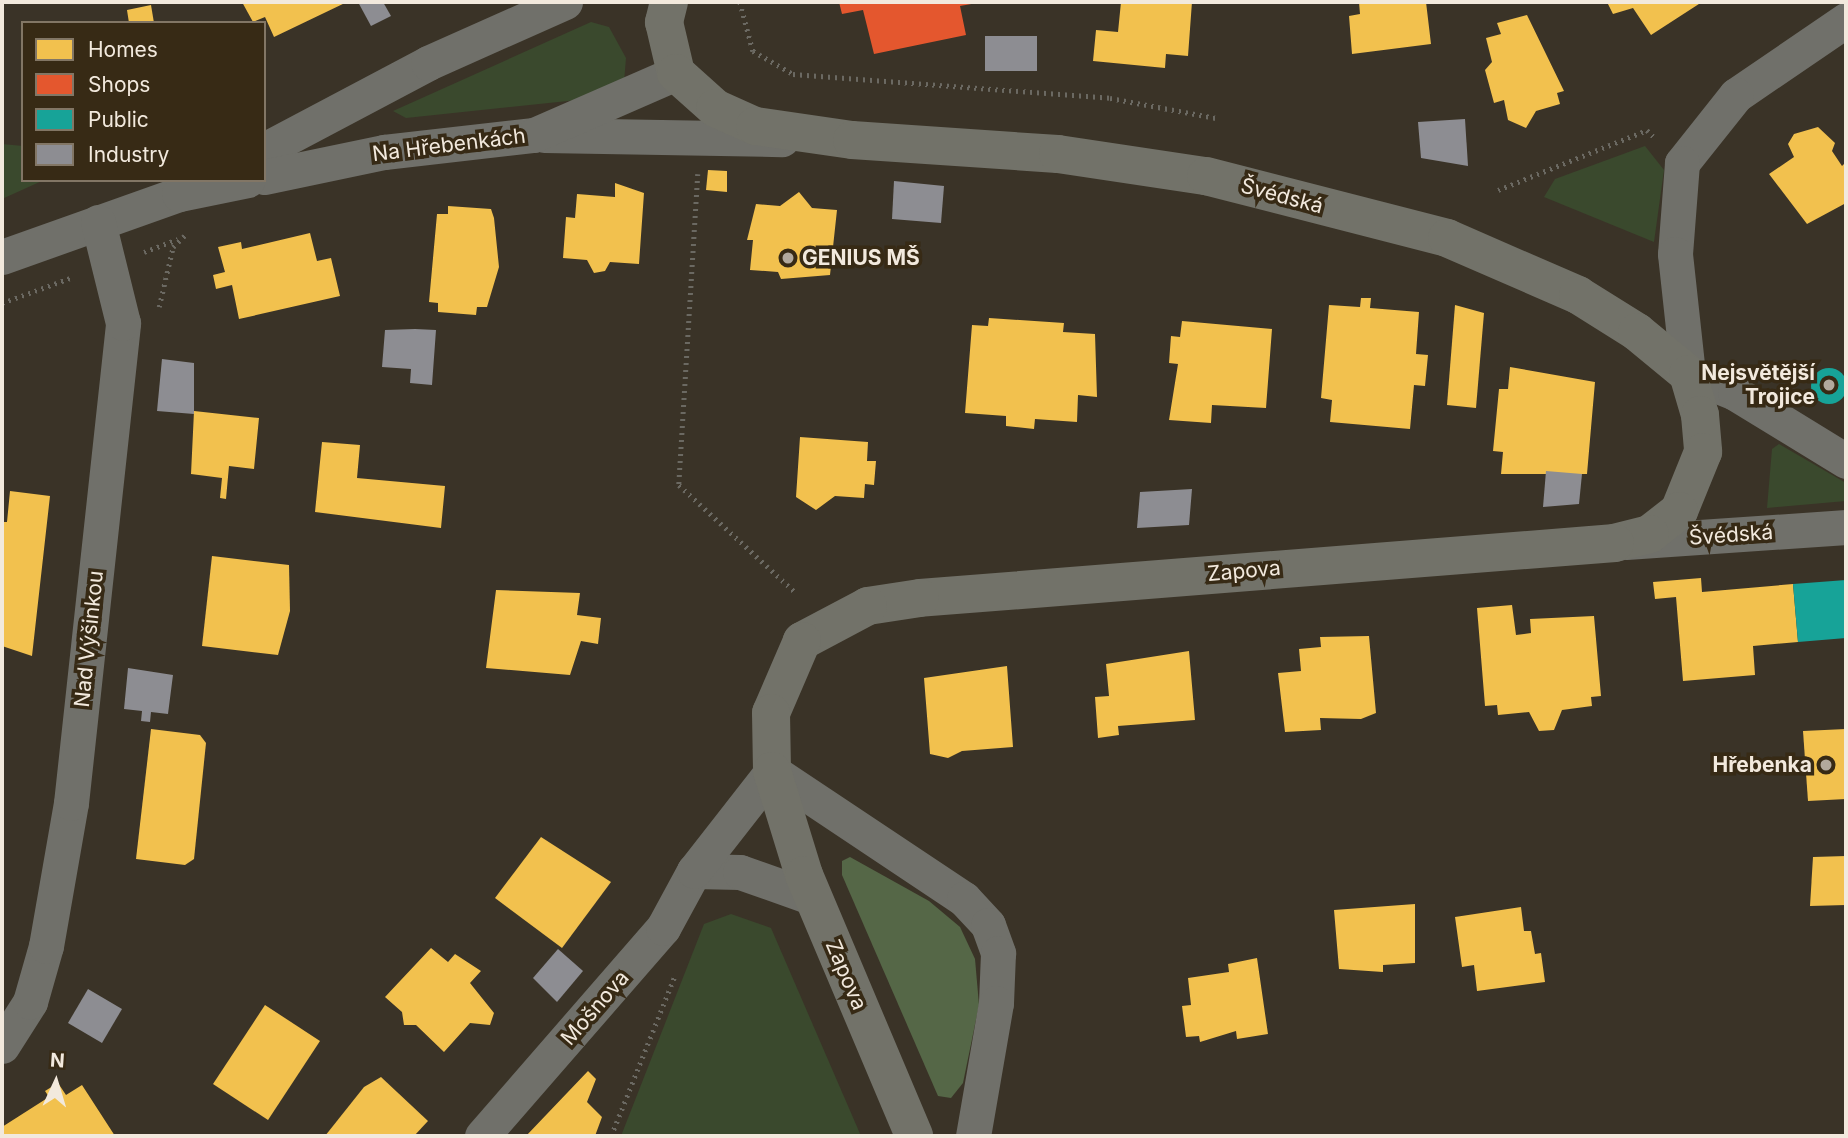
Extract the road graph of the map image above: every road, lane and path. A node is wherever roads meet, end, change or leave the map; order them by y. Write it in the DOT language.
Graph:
graph roads {
  1 [pos="565,2"];
  2 [pos="669,2"];
  3 [pos="740,2"];
  4 [pos="1846,20"];
  5 [pos="676,73"];
  6 [pos="1216,118"];
  7 [pos="534,135"];
  8 [pos="852,140"];
  9 [pos="266,149"];
  10 [pos="1682,163"];
  11 [pos="699,165"];
  12 [pos="266,177"];
  13 [pos="232,182"];
  14 [pos="193,187"];
  15 [pos="1498,190"];
  16 [pos="98,222"];
  17 [pos="2,257"];
  18 [pos="1688,374"];
  19 [pos="1846,461"];
  20 [pos="1846,527"];
  21 [pos="1615,543"];
  22 [pos="796,593"];
  23 [pos="772,771"];
  24 [pos="694,871"];
  25 [pos="814,898"];
  26 [pos="676,974"];
  27 [pos="2,1046"];
  28 [pos="482,1136"];
  29 [pos="611,1136"];
  30 [pos="914,1136"];
  31 [pos="973,1136"];
  1 -- 9 [label="street"];
  2 -- 5 [label="street"];
  3 -- 6 [label="path"];
  4 -- 10 [label="street"];
  5 -- 7 [label="street, Na Hřebenkách"];
  5 -- 8 [label="street, Švédská"];
  7 -- 8 [label="street"];
  7 -- 12 [label="street, Na Hřebenkách"];
  8 -- 18 [label="street, Švédská"];
  10 -- 15 [label="path"];
  10 -- 18 [label="street"];
  11 -- 22 [label="path"];
  13 -- 14 [label="street"];
  14 -- 16 [label="street"];
  16 -- 17 [label="street"];
  16 -- 27 [label="street, Nad Výšinkou"];
  18 -- 19 [label="street, Švédská"];
  18 -- 21 [label="street, Zapova"];
  20 -- 21 [label="street, Švédská"];
  21 -- 23 [label="street, Zapova"];
  23 -- 24 [label="street, Mošnova"];
  23 -- 25 [label="street, Zapova"];
  23 -- 31 [label="street"];
  24 -- 25 [label="street"];
  24 -- 28 [label="street, Mošnova"];
  25 -- 30 [label="street, Zapova"];
  26 -- 29 [label="path"];
}
